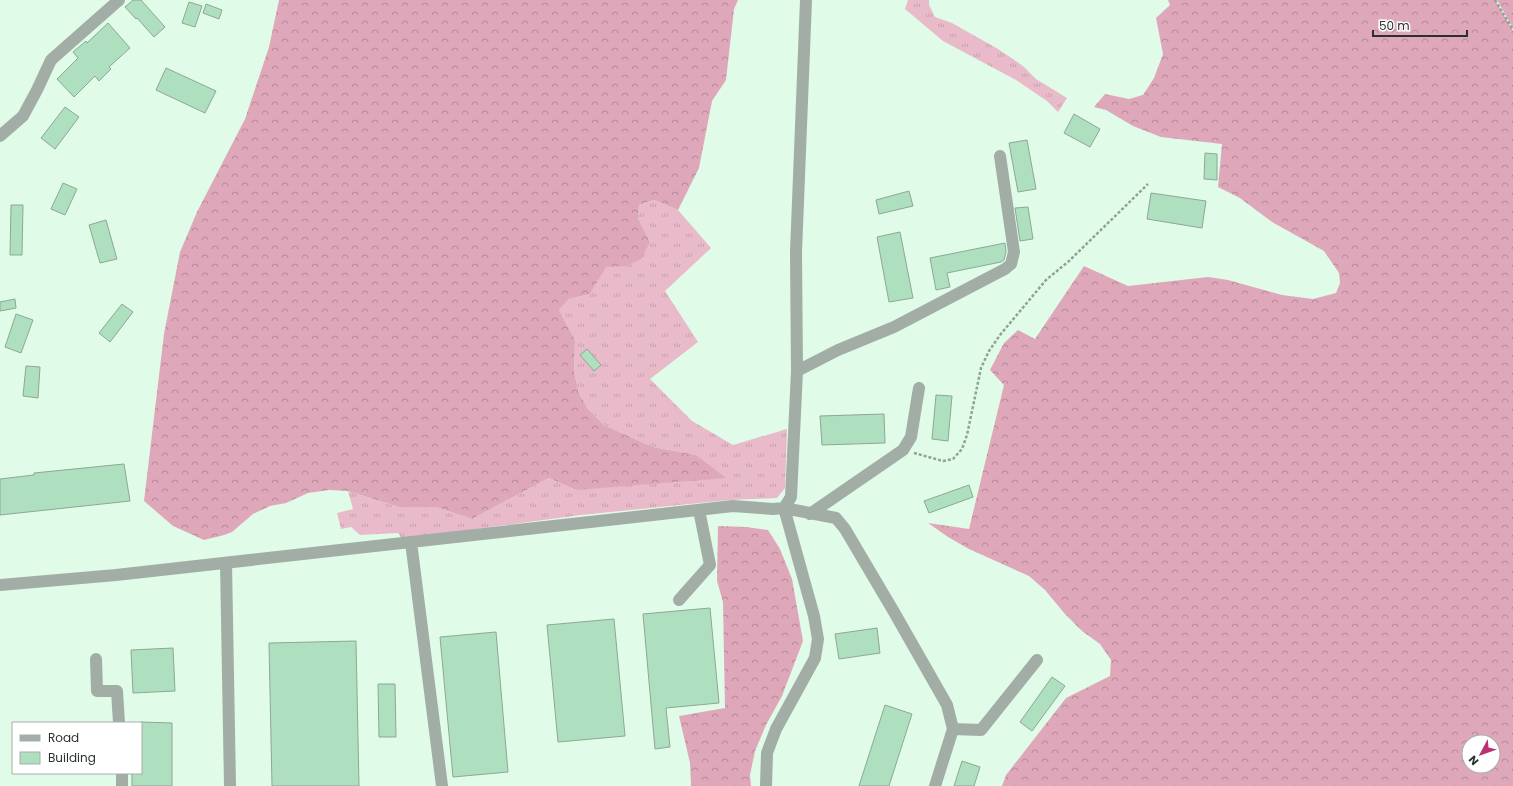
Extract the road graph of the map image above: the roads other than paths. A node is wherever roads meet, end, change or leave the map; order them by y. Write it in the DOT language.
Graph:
graph roads {
  1 [pos="119,0"];
  2 [pos="806,0"];
  3 [pos="0,136"];
  4 [pos="1000,156"];
  5 [pos="797,371"];
  6 [pos="919,388"];
  7 [pos="784,508"];
  8 [pos="699,510"];
  9 [pos="810,514"];
  10 [pos="411,542"];
  11 [pos="226,563"];
  12 [pos="0,585"];
  13 [pos="679,600"];
  14 [pos="96,660"];
  15 [pos="1037,660"];
  16 [pos="119,722"];
  17 [pos="953,729"];
  18 [pos="122,774"];
  19 [pos="122,786"];
  20 [pos="230,786"];
  21 [pos="442,786"];
  22 [pos="766,786"];
  23 [pos="935,786"];
  1 -- 3 [label="street"];
  2 -- 5 [label="street"];
  4 -- 5 [label="street"];
  5 -- 7 [label="street"];
  6 -- 9 [label="street"];
  7 -- 8 [label="street"];
  7 -- 9 [label="street"];
  7 -- 22 [label="street"];
  8 -- 10 [label="street"];
  8 -- 13 [label="street"];
  9 -- 17 [label="street"];
  10 -- 11 [label="street"];
  10 -- 21 [label="street"];
  11 -- 12 [label="street"];
  11 -- 20 [label="street"];
  14 -- 16 [label="street"];
  15 -- 17 [label="street"];
  17 -- 23 [label="street"];
  18 -- 19 [label="street"];
}
